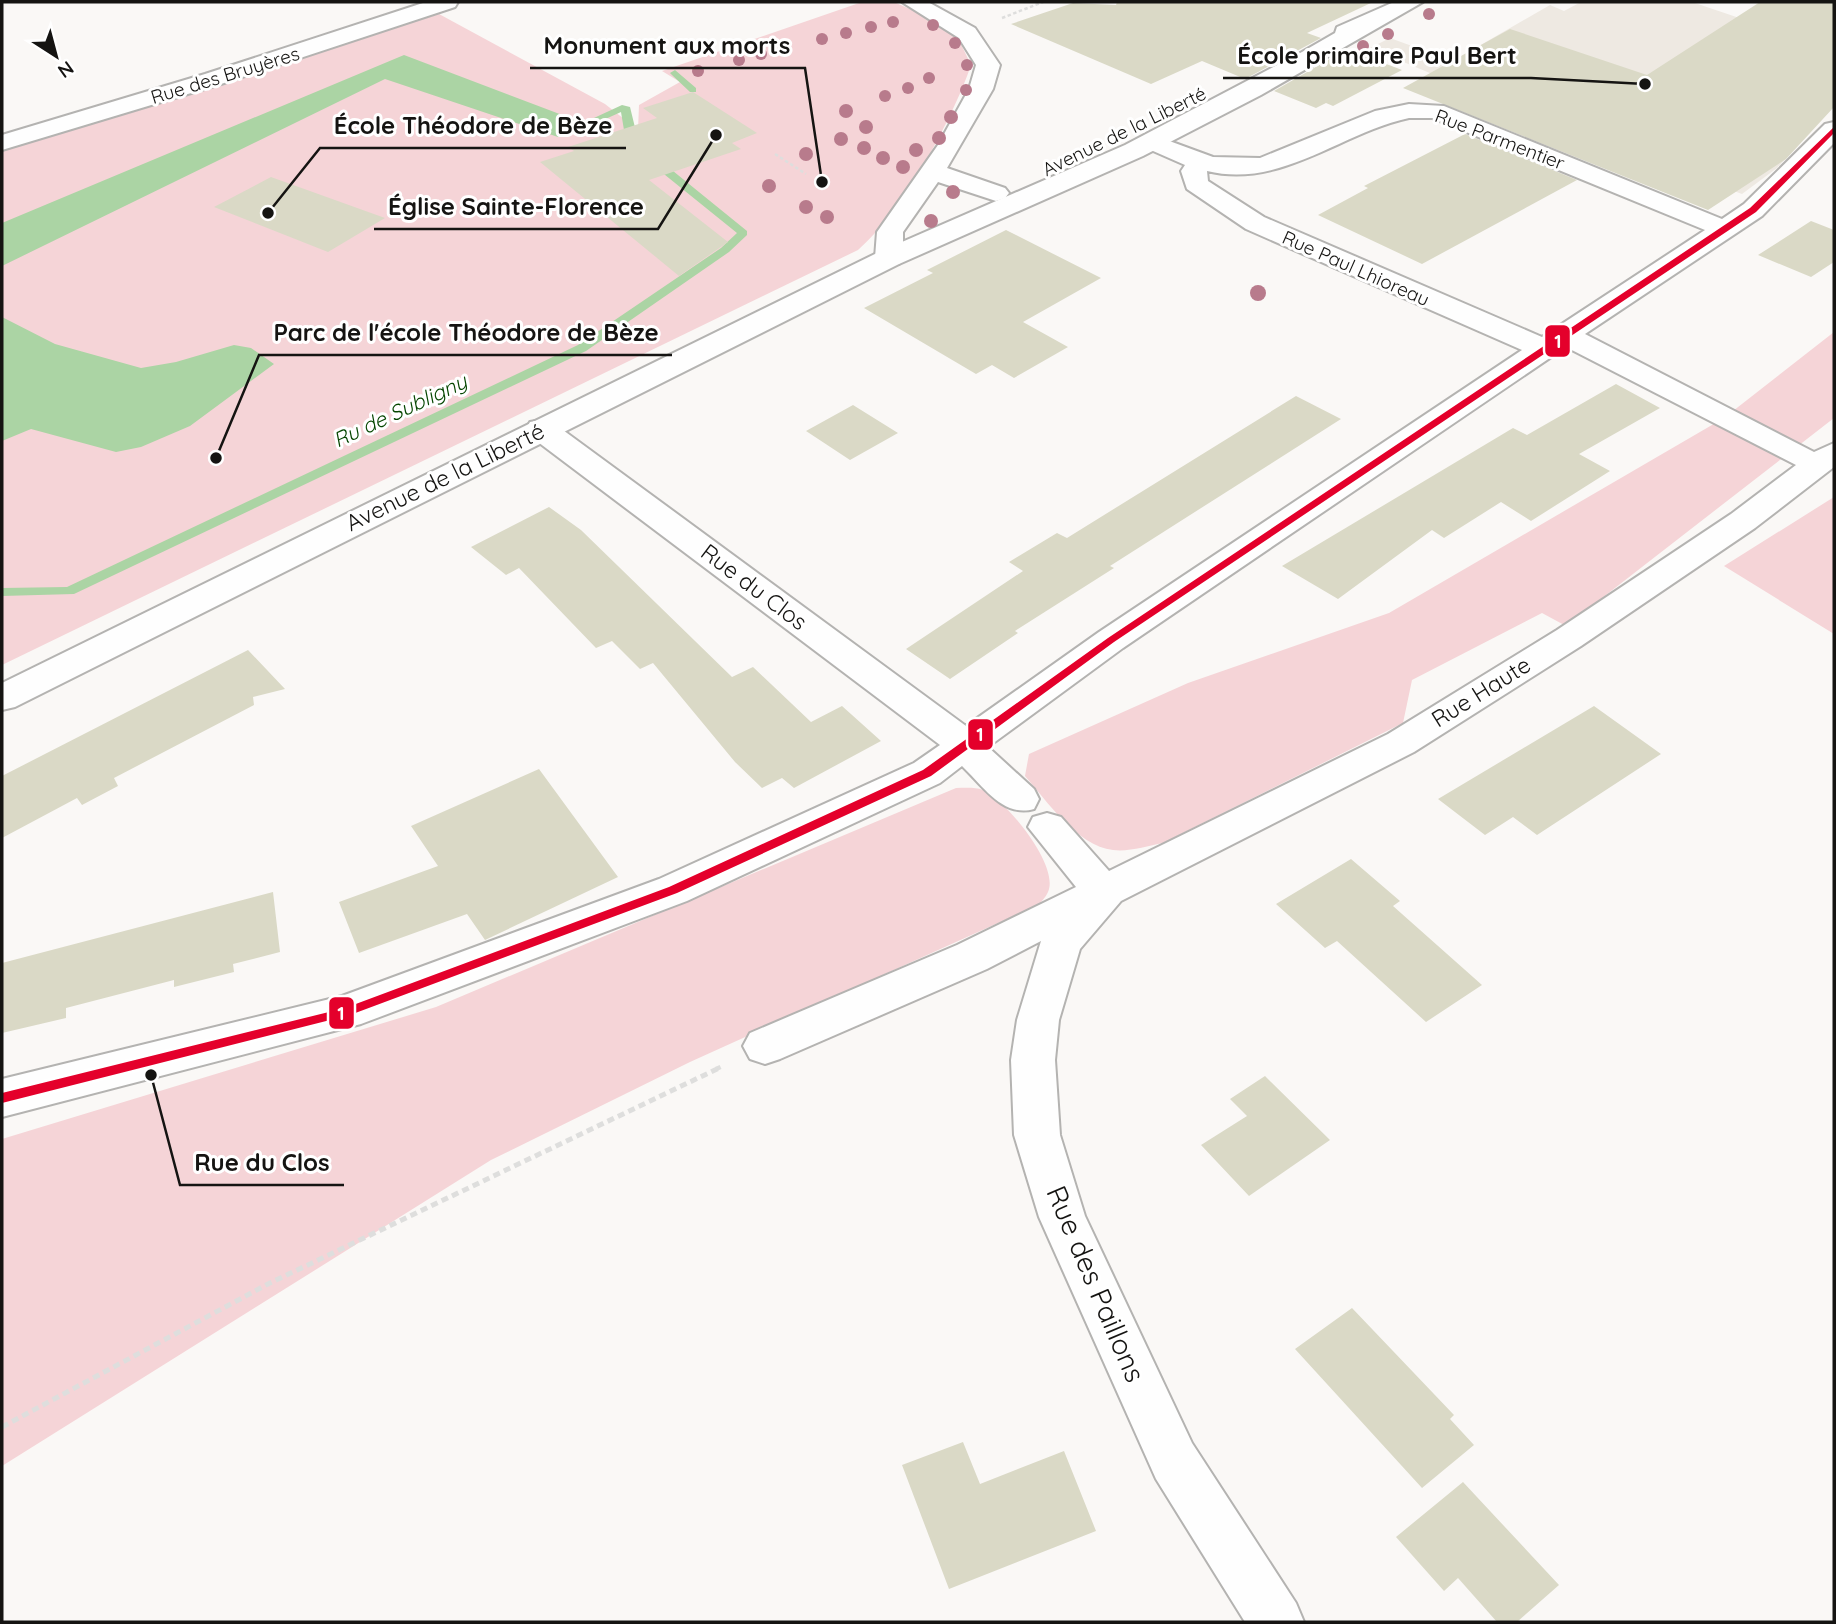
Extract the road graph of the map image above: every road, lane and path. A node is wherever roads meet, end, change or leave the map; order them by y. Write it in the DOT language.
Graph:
graph roads {
  1 [pos="447,2"];
  2 [pos="913,2"];
  3 [pos="1412,2"];
  4 [pos="1368,23"];
  5 [pos="1834,130"];
  6 [pos="1153,142"];
  7 [pos="2,143"];
  8 [pos="775,154"];
  9 [pos="1199,163"];
  10 [pos="930,171"];
  11 [pos="806,174"];
  12 [pos="996,193"];
  13 [pos="1725,229"];
  14 [pos="889,258"];
  15 [pos="1555,342"];
  16 [pos="541,429"];
  17 [pos="1834,434"];
  18 [pos="1810,463"];
  19 [pos="2,698"];
  20 [pos="965,747"];
  21 [pos="1020,799"];
  22 [pos="1047,827"];
  23 [pos="1105,893"];
  24 [pos="765,1046"];
  25 [pos="2,1098"];
  26 [pos="2,1427"];
  27 [pos="1277,1622"];
  1 -- 7 [label="street, Rue des Bruyères"];
  2 -- 10 [label="street"];
  3 -- 4 [label="street, Avenue de la Liberté"];
  4 -- 6 [label="street, Avenue de la Liberté"];
  4 -- 12 [label="street, Avenue de la Liberté"];
  5 -- 13 [label="street"];
  6 -- 9 [label="street, Rue Parmentier"];
  6 -- 14 [label="street, Avenue de la Liberté"];
  8 -- 11 [label="path"];
  9 -- 13 [label="street, Rue Parmentier"];
  9 -- 15 [label="street, Rue Paul Lhioreau"];
  10 -- 12 [label="street"];
  10 -- 14 [label="street"];
  12 -- 14 [label="street, Avenue de la Liberté"];
  13 -- 15 [label="street"];
  14 -- 16 [label="street, Avenue de la Liberté"];
  15 -- 18 [label="street"];
  15 -- 20 [label="street"];
  16 -- 19 [label="street, Avenue de la Liberté"];
  16 -- 20 [label="street, Rue du Clos"];
  17 -- 18 [label="street, Rue Haute"];
  18 -- 23 [label="street, Rue Haute"];
  20 -- 21 [label="street"];
  20 -- 25 [label="street"];
  22 -- 23 [label="street"];
  23 -- 24 [label="street, Rue Haute"];
  23 -- 27 [label="street, Rue des Paillons"];
  24 -- 26 [label="path"];
}
